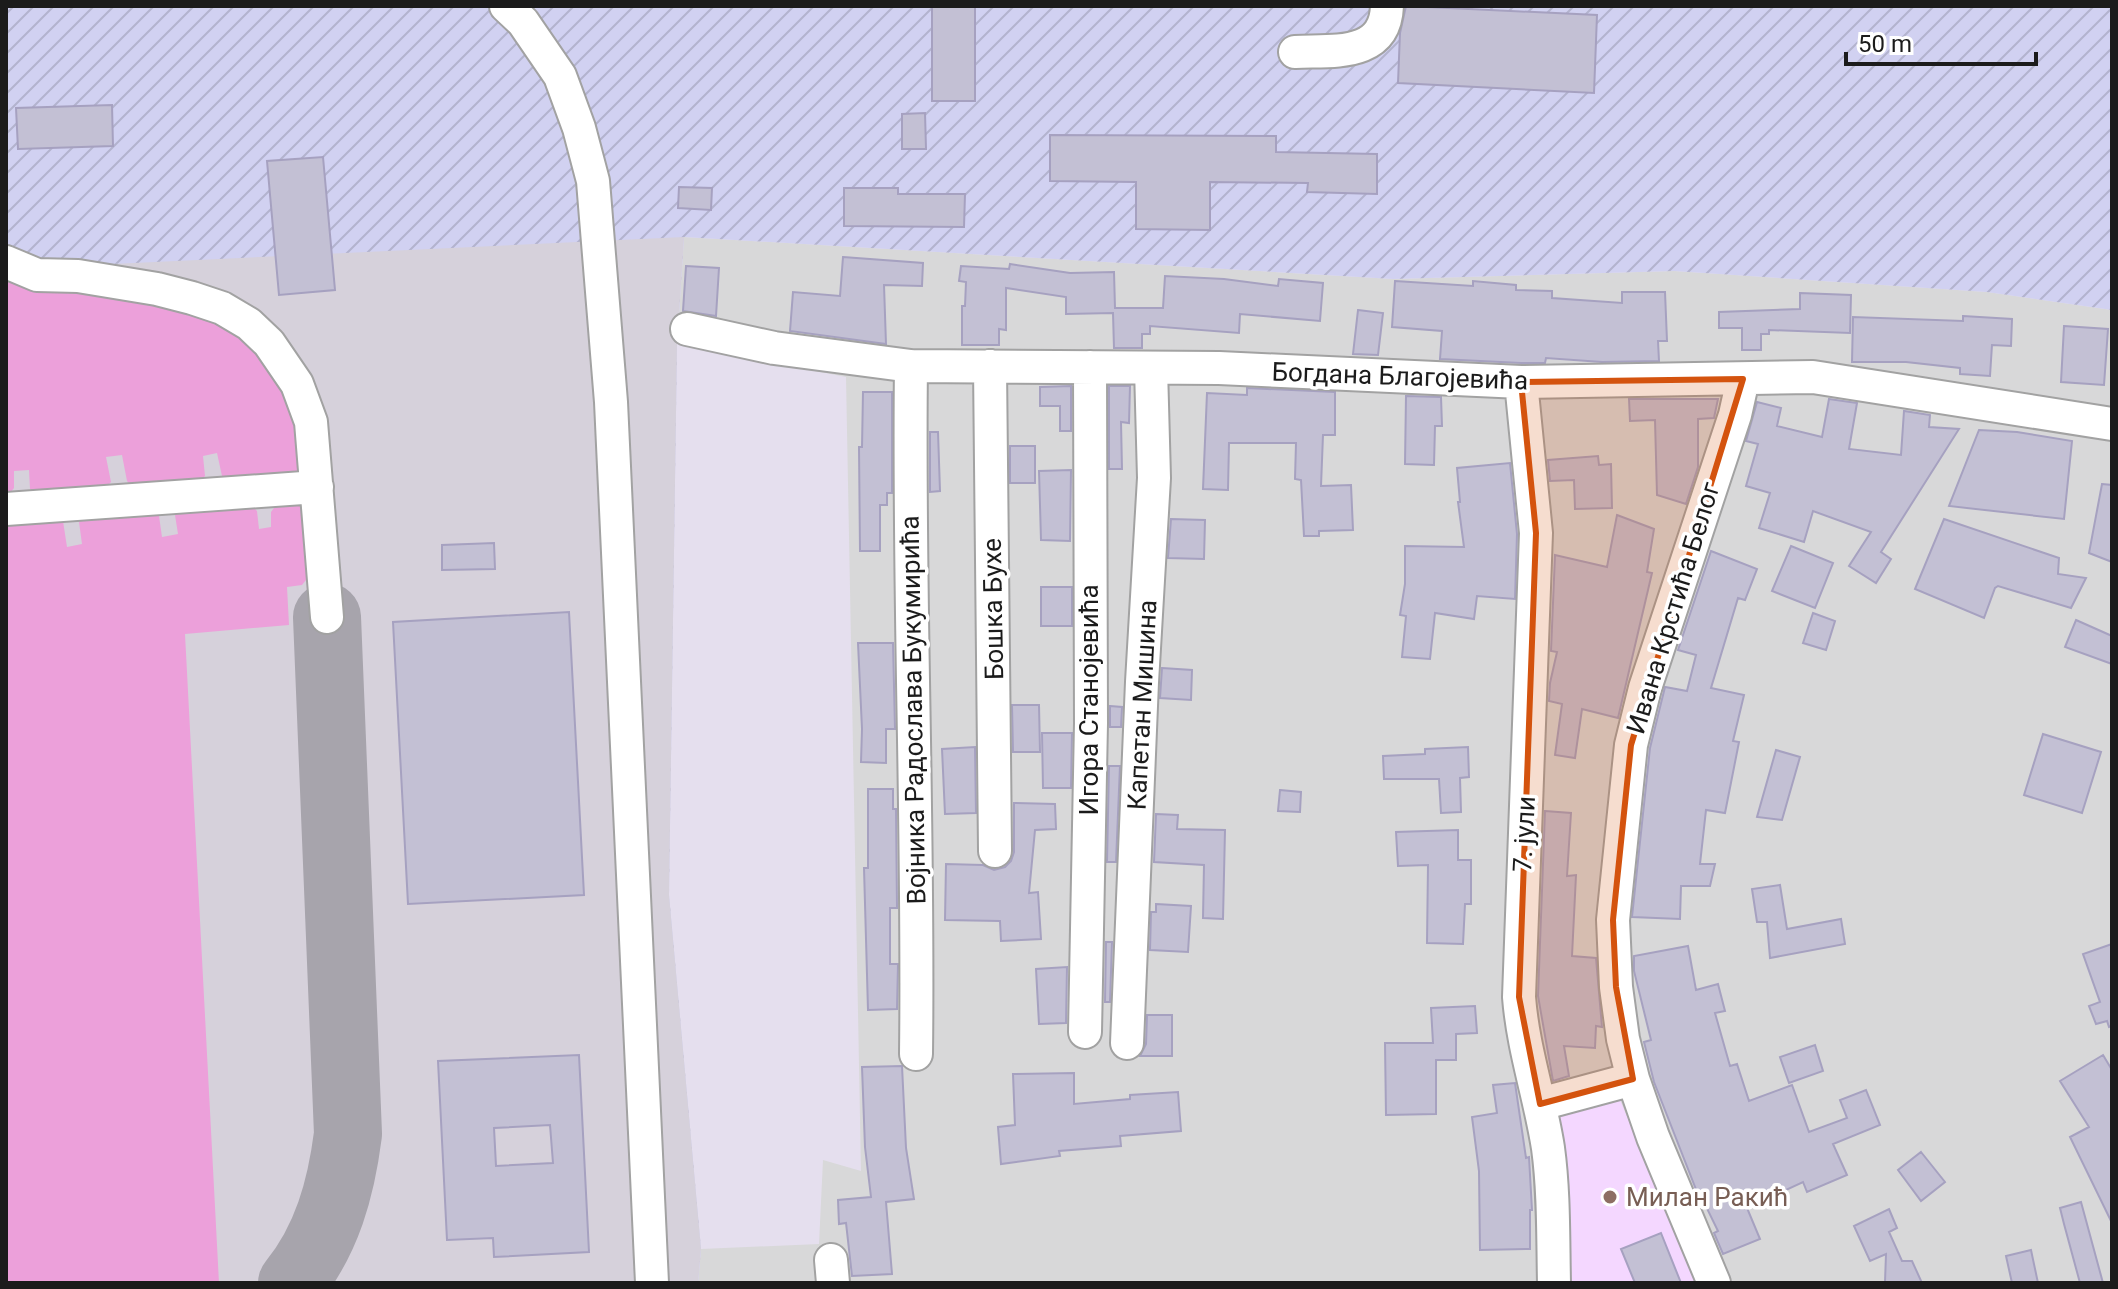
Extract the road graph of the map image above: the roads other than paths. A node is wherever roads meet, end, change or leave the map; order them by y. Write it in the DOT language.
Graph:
graph roads {
  1 [pos="506,6"];
  2 [pos="1387,6"];
  3 [pos="1295,52"];
  4 [pos="6,262"];
  5 [pos="687,329"];
  6 [pos="911,366"];
  7 [pos="990,366"];
  8 [pos="1090,367"];
  9 [pos="1151,368"];
  10 [pos="1743,379"];
  11 [pos="1521,382"];
  12 [pos="2112,424"];
  13 [pos="317,487"];
  14 [pos="6,509"];
  15 [pos="327,617"];
  16 [pos="995,851"];
  17 [pos="1085,1032"];
  18 [pos="1127,1043"];
  19 [pos="916,1054"];
  20 [pos="1633,1079"];
  21 [pos="1540,1104"];
  22 [pos="652,1283"];
  23 [pos="1554,1283"];
  24 [pos="1714,1283"];
  1 -- 22 [label="street"];
  2 -- 3 [label="street"];
  4 -- 13 [label="street"];
  5 -- 6 [label="street, Богдана Благојевића"];
  6 -- 7 [label="street, Богдана Благојевића"];
  6 -- 19 [label="street, Војника Радослава Букумирића"];
  7 -- 8 [label="street, Богдана Благојевића"];
  7 -- 16 [label="street, Бошка Бухе"];
  8 -- 9 [label="street, Богдана Благојевића"];
  8 -- 17 [label="street, Игора Станојевића"];
  9 -- 11 [label="street, Богдана Благојевића"];
  9 -- 18 [label="street, Капетан Мишина"];
  10 -- 11 [label="street, Богдана Благојевића"];
  10 -- 12 [label="street, Богдана Благојевића"];
  10 -- 20 [label="street, Ивана Крстића Белог"];
  11 -- 21 [label="street, 7. јули"];
  13 -- 14 [label="street"];
  13 -- 15 [label="street"];
  20 -- 21 [label="street"];
  20 -- 24 [label="street, Ивана Крстића Белог"];
  21 -- 23 [label="street, 7. јули"];
}
